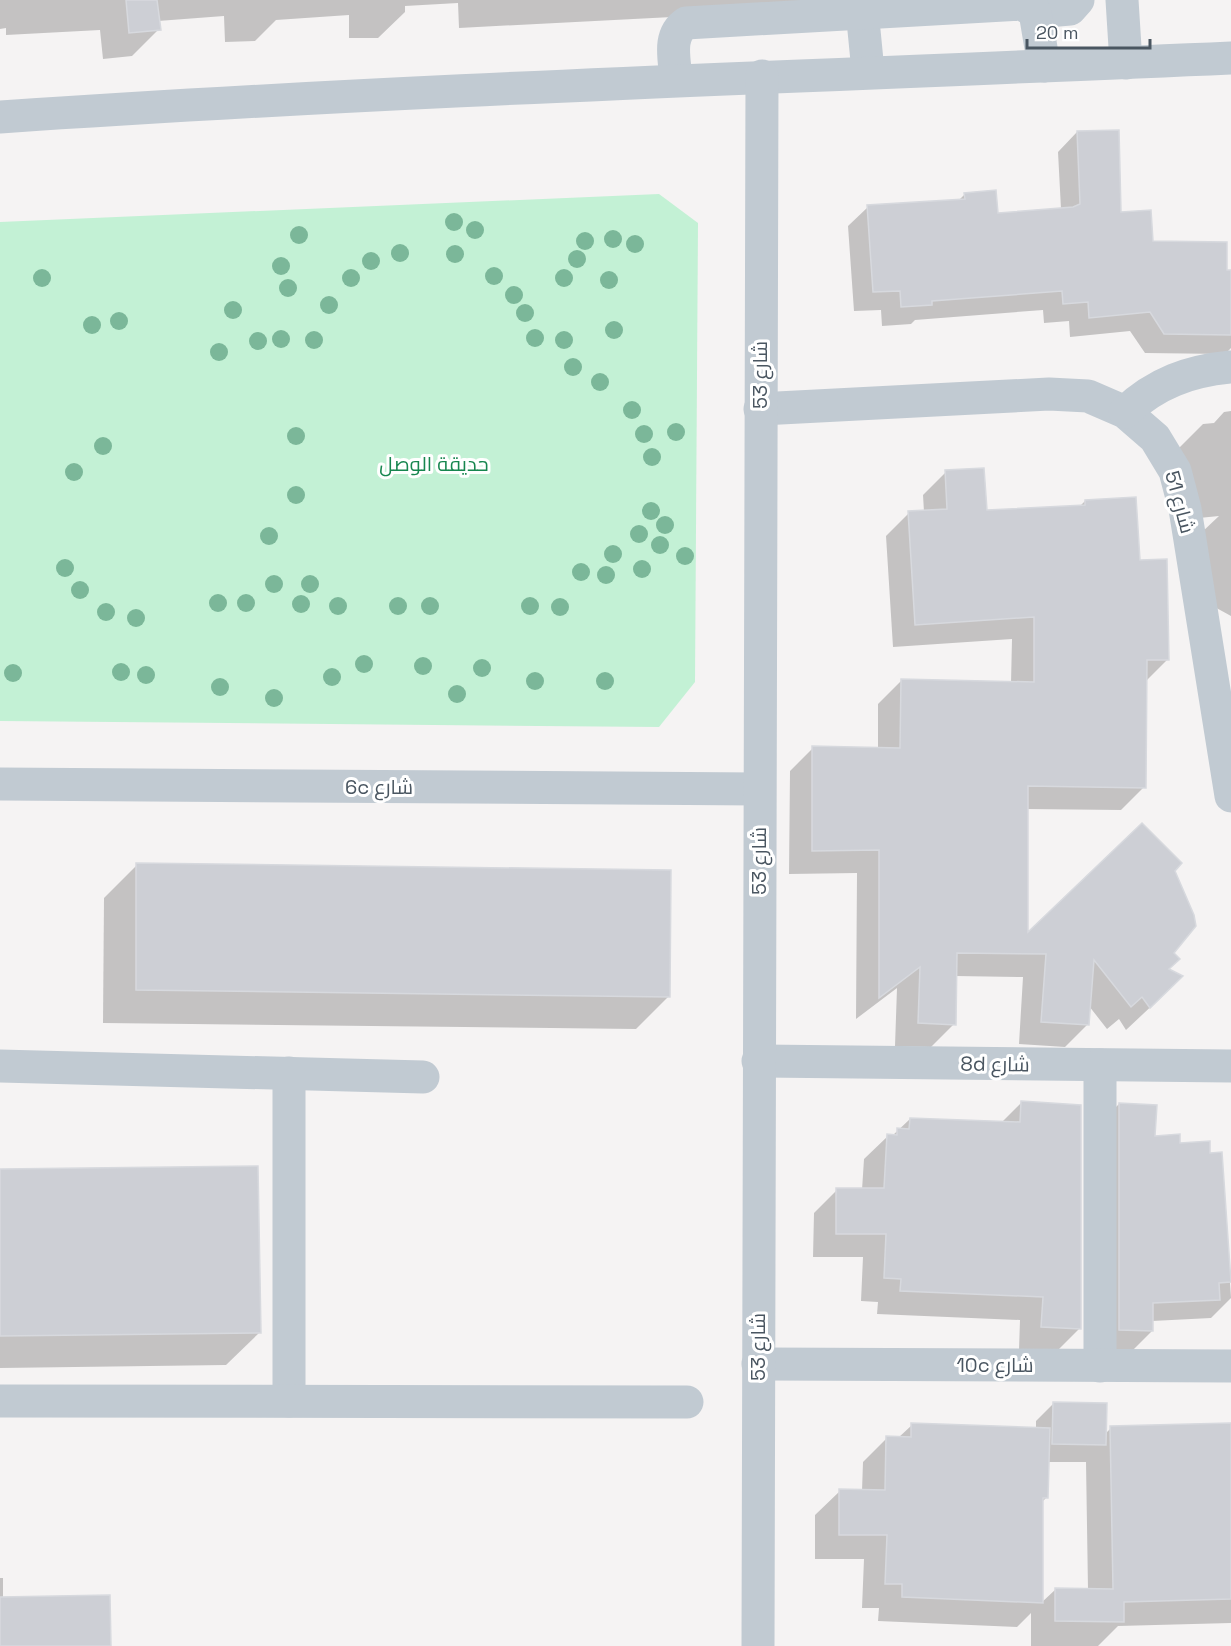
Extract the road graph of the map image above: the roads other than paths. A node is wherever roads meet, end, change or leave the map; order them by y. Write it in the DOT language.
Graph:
graph roads {
  1 [pos="1078,0"];
  2 [pos="1122,0"];
  3 [pos="861,6"];
  4 [pos="1035,12"];
  5 [pos="1231,58"];
  6 [pos="1126,63"];
  7 [pos="1044,66"];
  8 [pos="868,71"];
  9 [pos="762,76"];
  10 [pos="676,80"];
  11 [pos="0,117"];
  12 [pos="1231,367"];
  13 [pos="760,409"];
  14 [pos="1125,412"];
  15 [pos="0,784"];
  16 [pos="759,789"];
  17 [pos="1231,796"];
  18 [pos="758,1061"];
  19 [pos="0,1065"];
  20 [pos="1100,1065"];
  21 [pos="1231,1066"];
  22 [pos="289,1073"];
  23 [pos="423,1077"];
  24 [pos="758,1364"];
  25 [pos="1100,1366"];
  26 [pos="1231,1366"];
  27 [pos="0,1401"];
  28 [pos="290,1401"];
  29 [pos="687,1402"];
  30 [pos="758,1646"];
  1 -- 4 [label="street"];
  2 -- 6 [label="street"];
  3 -- 4 [label="street"];
  3 -- 8 [label="street"];
  3 -- 10 [label="street"];
  4 -- 7 [label="street"];
  5 -- 6 [label="street"];
  6 -- 7 [label="street"];
  7 -- 8 [label="street"];
  8 -- 9 [label="street"];
  9 -- 10 [label="street"];
  9 -- 13 [label="street, شارع 53"];
  10 -- 11 [label="street"];
  12 -- 14 [label="street"];
  13 -- 14 [label="street, شارع 51"];
  13 -- 16 [label="street, شارع 53"];
  14 -- 17 [label="street, شارع 51"];
  15 -- 16 [label="street, 6c شارع"];
  16 -- 18 [label="street, شارع 53"];
  18 -- 20 [label="street, 8d شارع"];
  18 -- 24 [label="street, شارع 53"];
  19 -- 22 [label="street"];
  20 -- 21 [label="street, 8d شارع"];
  20 -- 25 [label="street"];
  22 -- 23 [label="street"];
  22 -- 28 [label="street"];
  24 -- 25 [label="street, 10c شارع"];
  24 -- 30 [label="street, شارع 53"];
  25 -- 26 [label="street, 10c شارع"];
  27 -- 28 [label="street"];
  28 -- 29 [label="street"];
}
